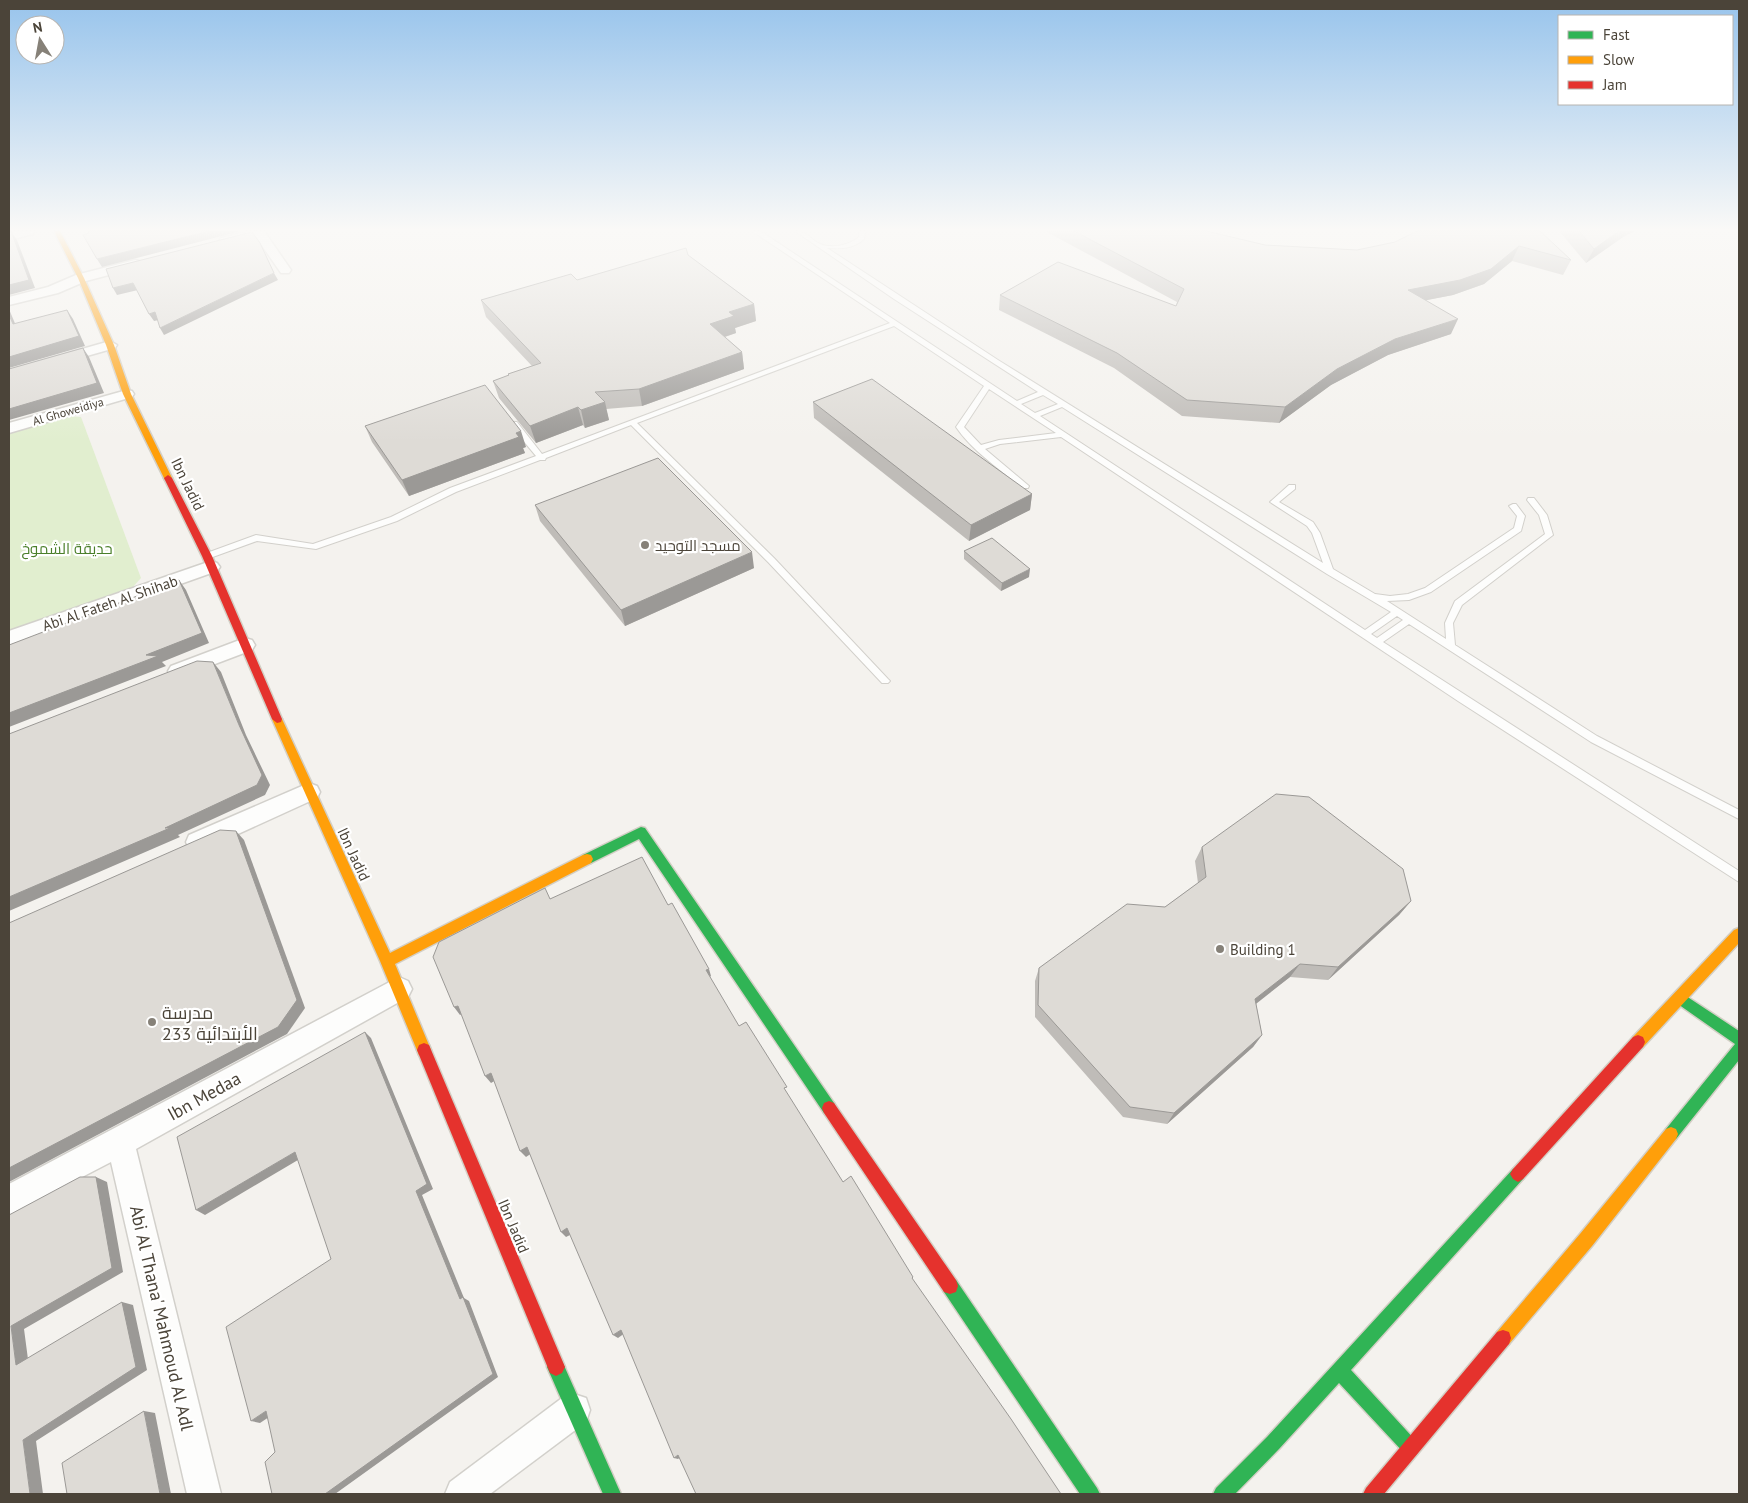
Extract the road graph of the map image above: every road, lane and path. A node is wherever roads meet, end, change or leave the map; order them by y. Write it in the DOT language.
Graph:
graph roads {
  1 [pos="91,301"];
  2 [pos="862,301"];
  3 [pos="903,301"];
  4 [pos="896,323"];
  5 [pos="110,345"];
  6 [pos="9,374"];
  7 [pos="987,386"];
  8 [pos="1042,393"];
  9 [pos="126,394"];
  10 [pos="1015,404"];
  11 [pos="1062,404"];
  12 [pos="507,415"];
  13 [pos="1033,416"];
  14 [pos="633,423"];
  15 [pos="9,428"];
  16 [pos="1061,435"];
  17 [pos="980,448"];
  18 [pos="542,458"];
  19 [pos="1025,486"];
  20 [pos="1292,488"];
  21 [pos="1531,500"];
  22 [pos="1513,506"];
  23 [pos="209,562"];
  24 [pos="1330,572"];
  25 [pos="1366,592"];
  26 [pos="1397,612"];
  27 [pos="1409,620"];
  28 [pos="1364,634"];
  29 [pos="9,638"];
  30 [pos="1377,642"];
  31 [pos="245,645"];
  32 [pos="1451,647"];
  33 [pos="163,677"];
  34 [pos="885,681"];
  35 [pos="309,792"];
  36 [pos="1739,815"];
  37 [pos="181,848"];
  38 [pos="1739,877"];
  39 [pos="1739,934"];
  40 [pos="388,962"];
  41 [pos="399,989"];
  42 [pos="1680,998"];
  43 [pos="1739,1039"];
  44 [pos="1739,1049"];
  45 [pos="120,1142"];
  46 [pos="9,1200"];
  47 [pos="1339,1370"];
  48 [pos="574,1410"];
  49 [pos="1411,1448"];
  50 [pos="204,1494"];
  51 [pos="462,1494"];
  52 [pos="612,1494"];
  53 [pos="1091,1494"];
  54 [pos="1222,1494"];
  55 [pos="1372,1494"];
  1 -- 5 [label="street, Ibn Jadid"];
  2 -- 4 [label="lane"];
  3 -- 8 [label="lane"];
  4 -- 7 [label="lane"];
  4 -- 14 [label="lane"];
  5 -- 6 [label="street"];
  5 -- 9 [label="street, Ibn Jadid"];
  7 -- 10 [label="lane"];
  7 -- 17 [label="lane"];
  8 -- 10 [label="lane"];
  8 -- 11 [label="lane"];
  9 -- 15 [label="street, Al Ghoweidiya"];
  9 -- 23 [label="street, Ibn Jadid"];
  10 -- 13 [label="lane"];
  11 -- 13 [label="lane"];
  11 -- 24 [label="lane"];
  12 -- 18 [label="lane"];
  13 -- 16 [label="lane"];
  14 -- 18 [label="lane"];
  14 -- 34 [label="lane"];
  16 -- 17 [label="lane"];
  16 -- 28 [label="lane"];
  17 -- 19 [label="lane"];
  18 -- 23 [label="lane"];
  20 -- 24 [label="lane"];
  21 -- 32 [label="lane"];
  22 -- 25 [label="lane"];
  23 -- 29 [label="street, Abi Al Fateh Al Shihab"];
  23 -- 31 [label="street, Ibn Jadid"];
  24 -- 25 [label="lane"];
  25 -- 26 [label="lane"];
  26 -- 27 [label="lane"];
  26 -- 28 [label="lane"];
  27 -- 30 [label="lane"];
  27 -- 32 [label="lane"];
  28 -- 30 [label="lane"];
  30 -- 38 [label="lane"];
  31 -- 33 [label="street"];
  31 -- 35 [label="street, Ibn Jadid"];
  32 -- 36 [label="lane"];
  35 -- 37 [label="street"];
  35 -- 40 [label="street, Ibn Jadid"];
  39 -- 42 [label="street"];
  40 -- 41 [label="street, Ibn Jadid"];
  40 -- 53 [label="street"];
  41 -- 45 [label="street, Ibn Medaa"];
  41 -- 48 [label="street, Ibn Jadid"];
  42 -- 43 [label="street"];
  42 -- 47 [label="street"];
  44 -- 49 [label="street"];
  45 -- 46 [label="street, Ibn Medaa"];
  45 -- 50 [label="street, Abi Al Thana' Mahmoud Al Adl"];
  47 -- 49 [label="street"];
  47 -- 54 [label="street"];
  48 -- 51 [label="street"];
  48 -- 52 [label="street, Ibn Jadid"];
  49 -- 55 [label="street"];
}
